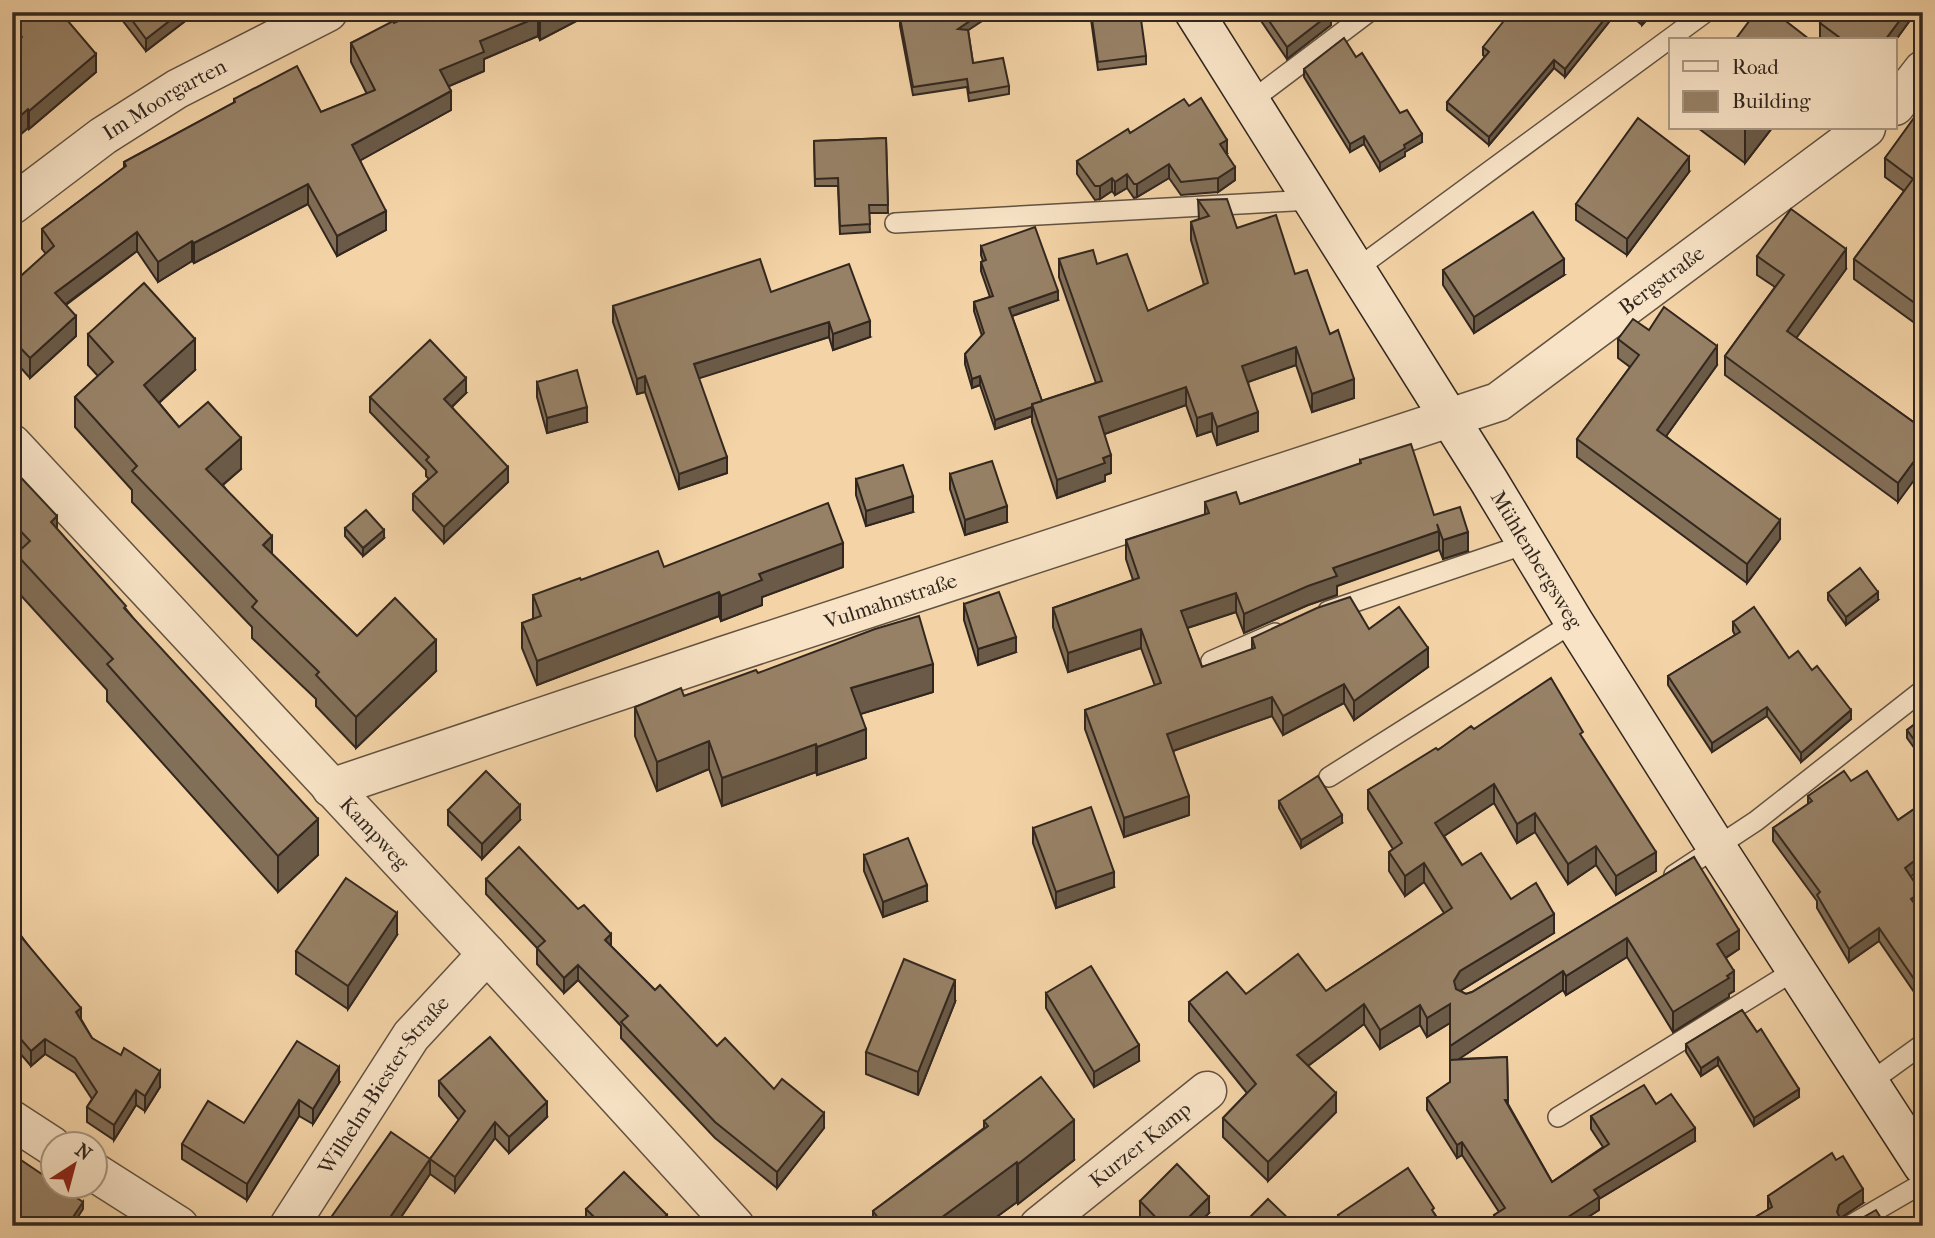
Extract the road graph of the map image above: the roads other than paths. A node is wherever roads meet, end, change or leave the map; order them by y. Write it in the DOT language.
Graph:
graph roads {
  1 [pos="328,12"];
  2 [pos="1194,12"];
  3 [pos="1370,12"];
  4 [pos="1706,12"];
  5 [pos="1671,38"];
  6 [pos="1669,39"];
  7 [pos="1923,71"];
  8 [pos="1251,101"];
  9 [pos="1896,105"];
  10 [pos="1863,130"];
  11 [pos="1312,200"];
  12 [pos="12,205"];
  13 [pos="895,223"];
  14 [pos="1355,270"];
  15 [pos="1450,418"];
  16 [pos="12,444"];
  17 [pos="1526,544"];
  18 [pos="1313,615"];
  19 [pos="1573,621"];
  20 [pos="1291,626"];
  21 [pos="1211,661"];
  22 [pos="1923,690"];
  23 [pos="1329,776"];
  24 [pos="331,788"];
  25 [pos="1717,848"];
  26 [pos="1657,885"];
  27 [pos="488,954"];
  28 [pos="1797,969"];
  29 [pos="1923,1044"];
  30 [pos="1869,1083"];
  31 [pos="1207,1091"];
  32 [pos="1558,1117"];
  33 [pos="12,1120"];
  34 [pos="38,1137"];
  35 [pos="1923,1166"];
  36 [pos="108,1181"];
  37 [pos="1923,1183"];
  38 [pos="179,1226"];
  39 [pos="289,1226"];
  40 [pos="734,1226"];
  41 [pos="1039,1226"];
  42 [pos="1849,1226"];
  1 -- 12 [label="street, Im Moorgarten"];
  2 -- 8 [label="street, Mühlenbergsweg"];
  3 -- 8 [label="lane"];
  4 -- 5 [label="lane"];
  6 -- 14 [label="lane"];
  7 -- 9 [label="street"];
  8 -- 11 [label="street, Mühlenbergsweg"];
  10 -- 15 [label="street, Bergstraße"];
  11 -- 13 [label="lane"];
  11 -- 14 [label="street, Mühlenbergsweg"];
  14 -- 15 [label="street, Mühlenbergsweg"];
  15 -- 17 [label="street, Mühlenbergsweg"];
  15 -- 24 [label="street, Vulmahnstraße"];
  16 -- 24 [label="street, Kampweg"];
  17 -- 18 [label="lane"];
  17 -- 19 [label="street, Mühlenbergsweg"];
  19 -- 23 [label="lane"];
  19 -- 25 [label="street, Mühlenbergsweg"];
  20 -- 21 [label="lane"];
  22 -- 25 [label="lane"];
  24 -- 27 [label="street, Kampweg"];
  25 -- 26 [label="lane"];
  25 -- 28 [label="street, Mühlenbergsweg"];
  27 -- 39 [label="street, Wilhelm-Biester-Straße"];
  27 -- 40 [label="street, Kampweg"];
  28 -- 30 [label="street, Mühlenbergsweg"];
  28 -- 32 [label="lane"];
  29 -- 30 [label="lane"];
  30 -- 35 [label="street, Mühlenbergsweg"];
  31 -- 41 [label="street, Kurzer Kamp"];
  33 -- 34 [label="street"];
  36 -- 38 [label="street"];
  37 -- 42 [label="lane"];
}
